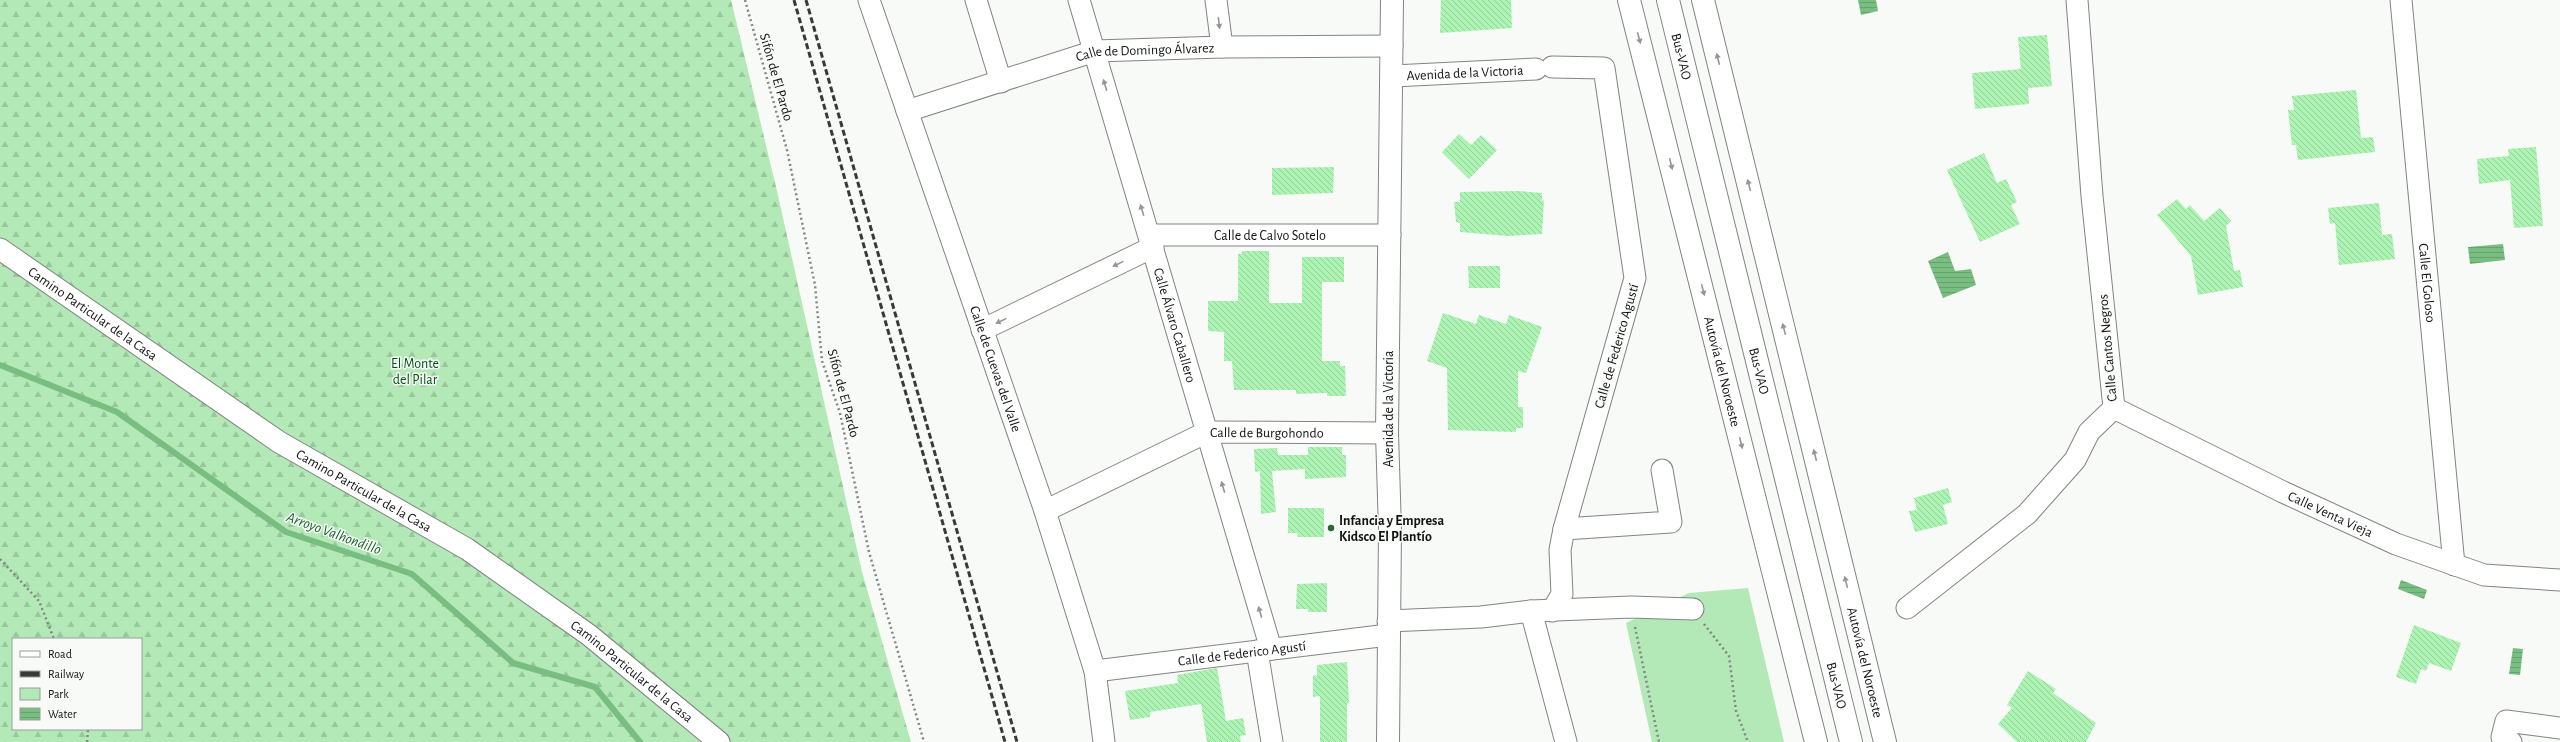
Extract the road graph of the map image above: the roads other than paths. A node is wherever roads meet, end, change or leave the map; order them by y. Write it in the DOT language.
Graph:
graph roads {
  1 [pos="869,0"];
  2 [pos="976,0"];
  3 [pos="1079,0"];
  4 [pos="1216,0"];
  5 [pos="1392,0"];
  6 [pos="1629,0"];
  7 [pos="1664,0"];
  8 [pos="1668,0"];
  9 [pos="1703,0"];
  10 [pos="2077,0"];
  11 [pos="2401,0"];
  12 [pos="1392,46"];
  13 [pos="1222,47"];
  14 [pos="1095,52"];
  15 [pos="1681,55"];
  16 [pos="1544,68"];
  17 [pos="1393,76"];
  18 [pos="1001,82"];
  19 [pos="907,111"];
  20 [pos="1390,235"];
  21 [pos="1152,241"];
  22 [pos="0,250"];
  23 [pos="982,330"];
  24 [pos="2114,408"];
  25 [pos="1207,432"];
  26 [pos="1387,433"];
  27 [pos="1662,470"];
  28 [pos="1045,511"];
  29 [pos="1564,529"];
  30 [pos="2454,565"];
  31 [pos="2560,580"];
  32 [pos="1907,608"];
  33 [pos="1693,609"];
  34 [pos="1531,610"];
  35 [pos="1552,611"];
  36 [pos="1388,628"];
  37 [pos="1264,650"];
  38 [pos="1095,671"];
  39 [pos="2560,728"];
  40 [pos="719,742"];
  41 [pos="1104,742"];
  42 [pos="1272,742"];
  43 [pos="1388,742"];
  44 [pos="1566,742"];
  45 [pos="1816,742"];
  46 [pos="1852,742"];
  47 [pos="1885,742"];
  48 [pos="2511,742"];
  1 -- 19 [label="street, Calle de Cuevas del Valle"];
  2 -- 18 [label="street"];
  3 -- 14 [label="street, Calle Álvaro Caballero"];
  4 -- 13 [label="street, one-way"];
  5 -- 12 [label="main road, Avenida de la Victoria"];
  6 -- 45 [label="main road, Autovía del Noroeste, one-way"];
  7 -- 15 [label="main road"];
  8 -- 15 [label="main road, Bus-VAO"];
  47 -- 9 [label="main road, Autovía del Noroeste, one-way"];
  10 -- 24 [label="street, Calle Cantos Negros"];
  11 -- 30 [label="street, Calle El Goloso"];
  12 -- 13 [label="street, Calle de Domingo Álvarez"];
  12 -- 17 [label="main road, Avenida de la Victoria"];
  13 -- 14 [label="street, Calle de Domingo Álvarez"];
  14 -- 18 [label="street, Calle de Domingo Álvarez"];
  21 -- 14 [label="street, Calle Álvaro Caballero, one-way"];
  15 -- 46 [label="main road, Bus-VAO"];
  16 -- 17 [label="street, Avenida de la Victoria"];
  16 -- 29 [label="street, Calle de Federico Agustí"];
  17 -- 20 [label="main road, Avenida de la Victoria"];
  18 -- 19 [label="street, Calle de Domingo Álvarez"];
  19 -- 23 [label="street, Calle de Cuevas del Valle"];
  20 -- 21 [label="street, Calle de Calvo Sotelo"];
  20 -- 26 [label="main road, Avenida de la Victoria"];
  21 -- 23 [label="street, Calle de Calvo Sotelo, one-way"];
  21 -- 25 [label="street, Calle Álvaro Caballero"];
  22 -- 40 [label="street, Camino Particular de la Casa"];
  23 -- 28 [label="street, Calle de Cuevas del Valle"];
  24 -- 30 [label="street, Calle Venta Vieja"];
  24 -- 32 [label="street, Calle Cantos Negros"];
  25 -- 26 [label="street, Calle de Burgohondo"];
  25 -- 28 [label="street, Calle de Burgohondo"];
  37 -- 25 [label="street, Calle Álvaro Caballero, one-way"];
  26 -- 36 [label="main road, Avenida de la Victoria"];
  27 -- 29 [label="street"];
  28 -- 38 [label="street, Calle de Cuevas del Valle"];
  29 -- 35 [label="street, Calle de Federico Agustí"];
  30 -- 31 [label="street, Calle Venta Vieja"];
  33 -- 35 [label="street, Calle de Federico Agustí"];
  34 -- 35 [label="street, Calle de Federico Agustí"];
  34 -- 36 [label="street, Calle de Federico Agustí"];
  34 -- 44 [label="street"];
  36 -- 37 [label="street, Calle de Federico Agustí"];
  36 -- 43 [label="main road, Avenida de la Victoria"];
  37 -- 38 [label="street, Calle de Federico Agustí"];
  37 -- 42 [label="street, Calle Álvaro Caballero"];
  38 -- 41 [label="street, Calle de Cuevas del Valle"];
  39 -- 48 [label="street"];
}
